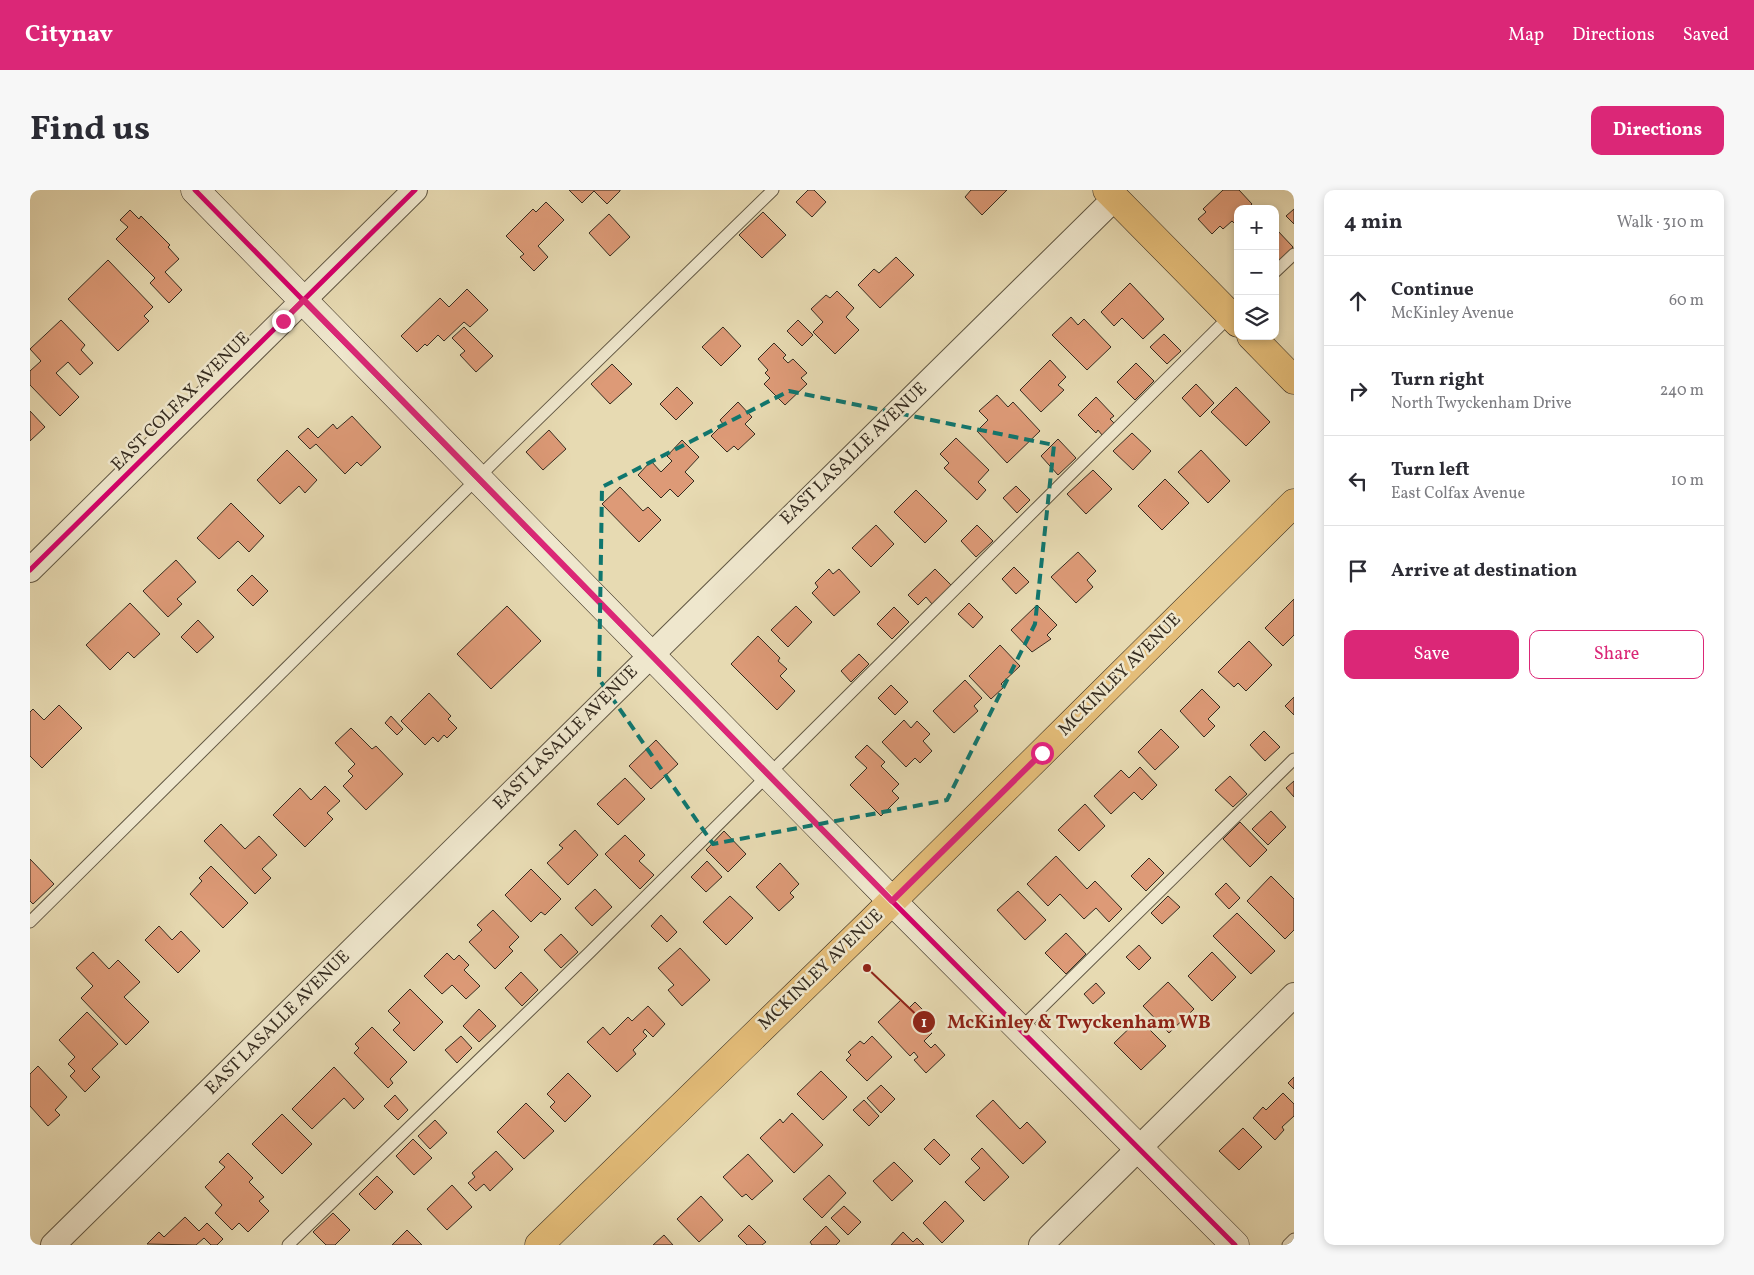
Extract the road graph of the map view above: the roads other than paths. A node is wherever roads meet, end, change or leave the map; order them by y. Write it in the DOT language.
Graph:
graph roads {
  1 [pos="195,190"];
  2 [pos="416,190"];
  3 [pos="773,190"];
  4 [pos="1115,193"];
  5 [pos="1294,254"];
  6 [pos="1279,268"];
  7 [pos="304,300"];
  8 [pos="1234,314"];
  9 [pos="1234,316"];
  10 [pos="1255,340"];
  11 [pos="1294,380"];
  12 [pos="478,479"];
  13 [pos="1294,503"];
  14 [pos="30,570"];
  15 [pos="651,654"];
  16 [pos="1294,759"];
  17 [pos="768,774"];
  18 [pos="892,901"];
  19 [pos="30,922"];
  20 [pos="1294,995"];
  21 [pos="1020,1029"];
  22 [pos="1139,1148"];
  23 [pos="1294,1239"];
  24 [pos="53,1245"];
  25 [pos="288,1245"];
  26 [pos="539,1245"];
  27 [pos="1040,1245"];
  28 [pos="1235,1245"];
  29 [pos="1288,1245"];
  1 -- 7 [label="street"];
  2 -- 7 [label="street, EAST COLFAX AVENUE"];
  3 -- 12 [label="lane"];
  4 -- 8 [label="main road"];
  4 -- 15 [label="street, EAST LASALLE AVENUE"];
  5 -- 6 [label="lane"];
  7 -- 12 [label="street"];
  7 -- 14 [label="street, EAST COLFAX AVENUE"];
  9 -- 17 [label="lane"];
  10 -- 11 [label="main road"];
  12 -- 15 [label="street"];
  12 -- 19 [label="lane"];
  13 -- 18 [label="main road, MCKINLEY AVENUE"];
  15 -- 17 [label="street"];
  15 -- 24 [label="street, EAST LASALLE AVENUE"];
  16 -- 21 [label="lane"];
  17 -- 18 [label="street"];
  17 -- 25 [label="lane"];
  18 -- 21 [label="street"];
  18 -- 26 [label="main road, MCKINLEY AVENUE"];
  20 -- 22 [label="street"];
  21 -- 22 [label="street"];
  22 -- 27 [label="street"];
  22 -- 28 [label="street"];
  23 -- 29 [label="lane"];
}
